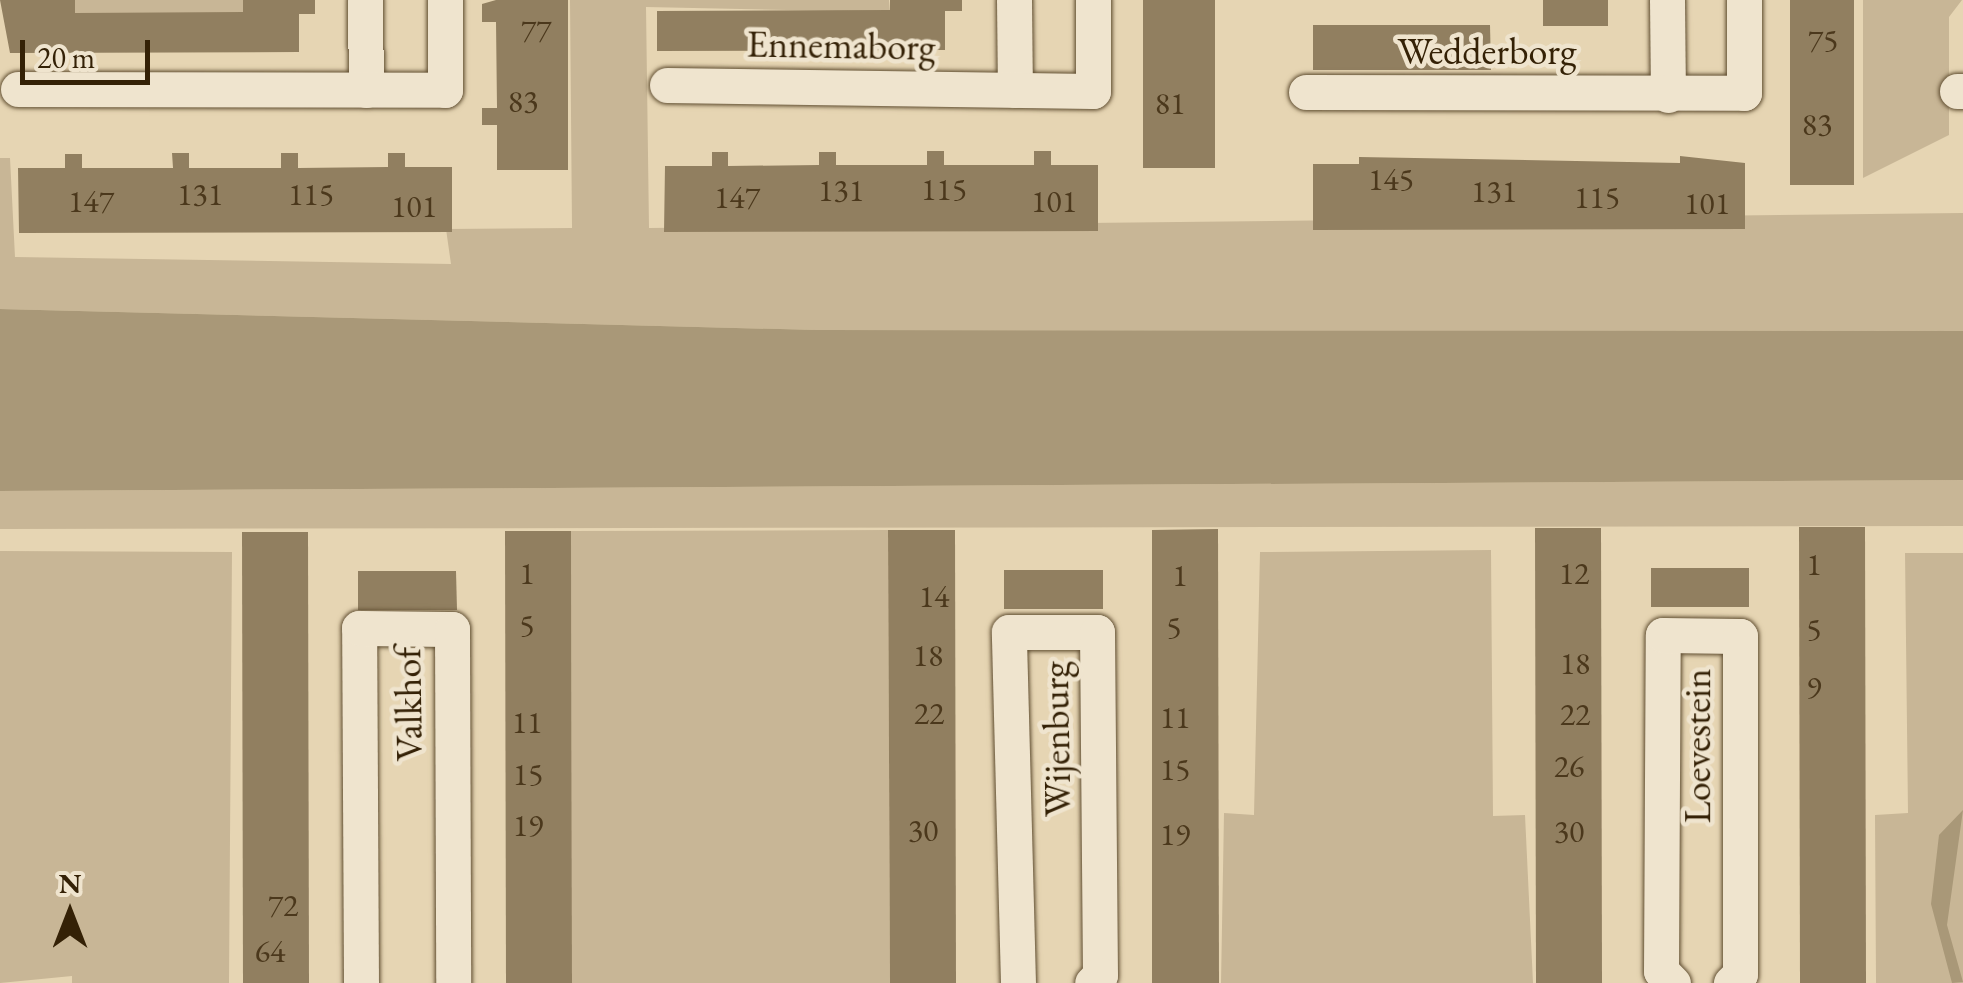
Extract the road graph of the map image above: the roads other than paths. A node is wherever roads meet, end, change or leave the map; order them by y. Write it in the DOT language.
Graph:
graph roads {
  1 [pos="366,0"];
  2 [pos="446,0"];
  3 [pos="1014,0"];
  4 [pos="1093,0"];
  5 [pos="1667,0"];
  6 [pos="1744,0"];
  7 [pos="667,85"];
  8 [pos="18,89"];
  9 [pos="366,90"];
  10 [pos="1014,90"];
  11 [pos="1306,92"];
  12 [pos="1668,95"];
  13 [pos="361,983"];
  14 [pos="453,983"];
  15 [pos="1018,983"];
  16 [pos="1092,983"];
  17 [pos="1672,983"];
  18 [pos="1731,983"];
  1 -- 9 [label="street"];
  2 -- 9 [label="street"];
  3 -- 10 [label="street"];
  4 -- 10 [label="street, Ennemaborg"];
  5 -- 12 [label="street"];
  6 -- 12 [label="street, Wedderborg"];
  7 -- 10 [label="street, Ennemaborg"];
  8 -- 9 [label="street"];
  11 -- 12 [label="street, Wedderborg"];
  13 -- 14 [label="street, Valkhof"];
  15 -- 16 [label="street, Wijenburg"];
  17 -- 18 [label="street, Loevestein"];
}
